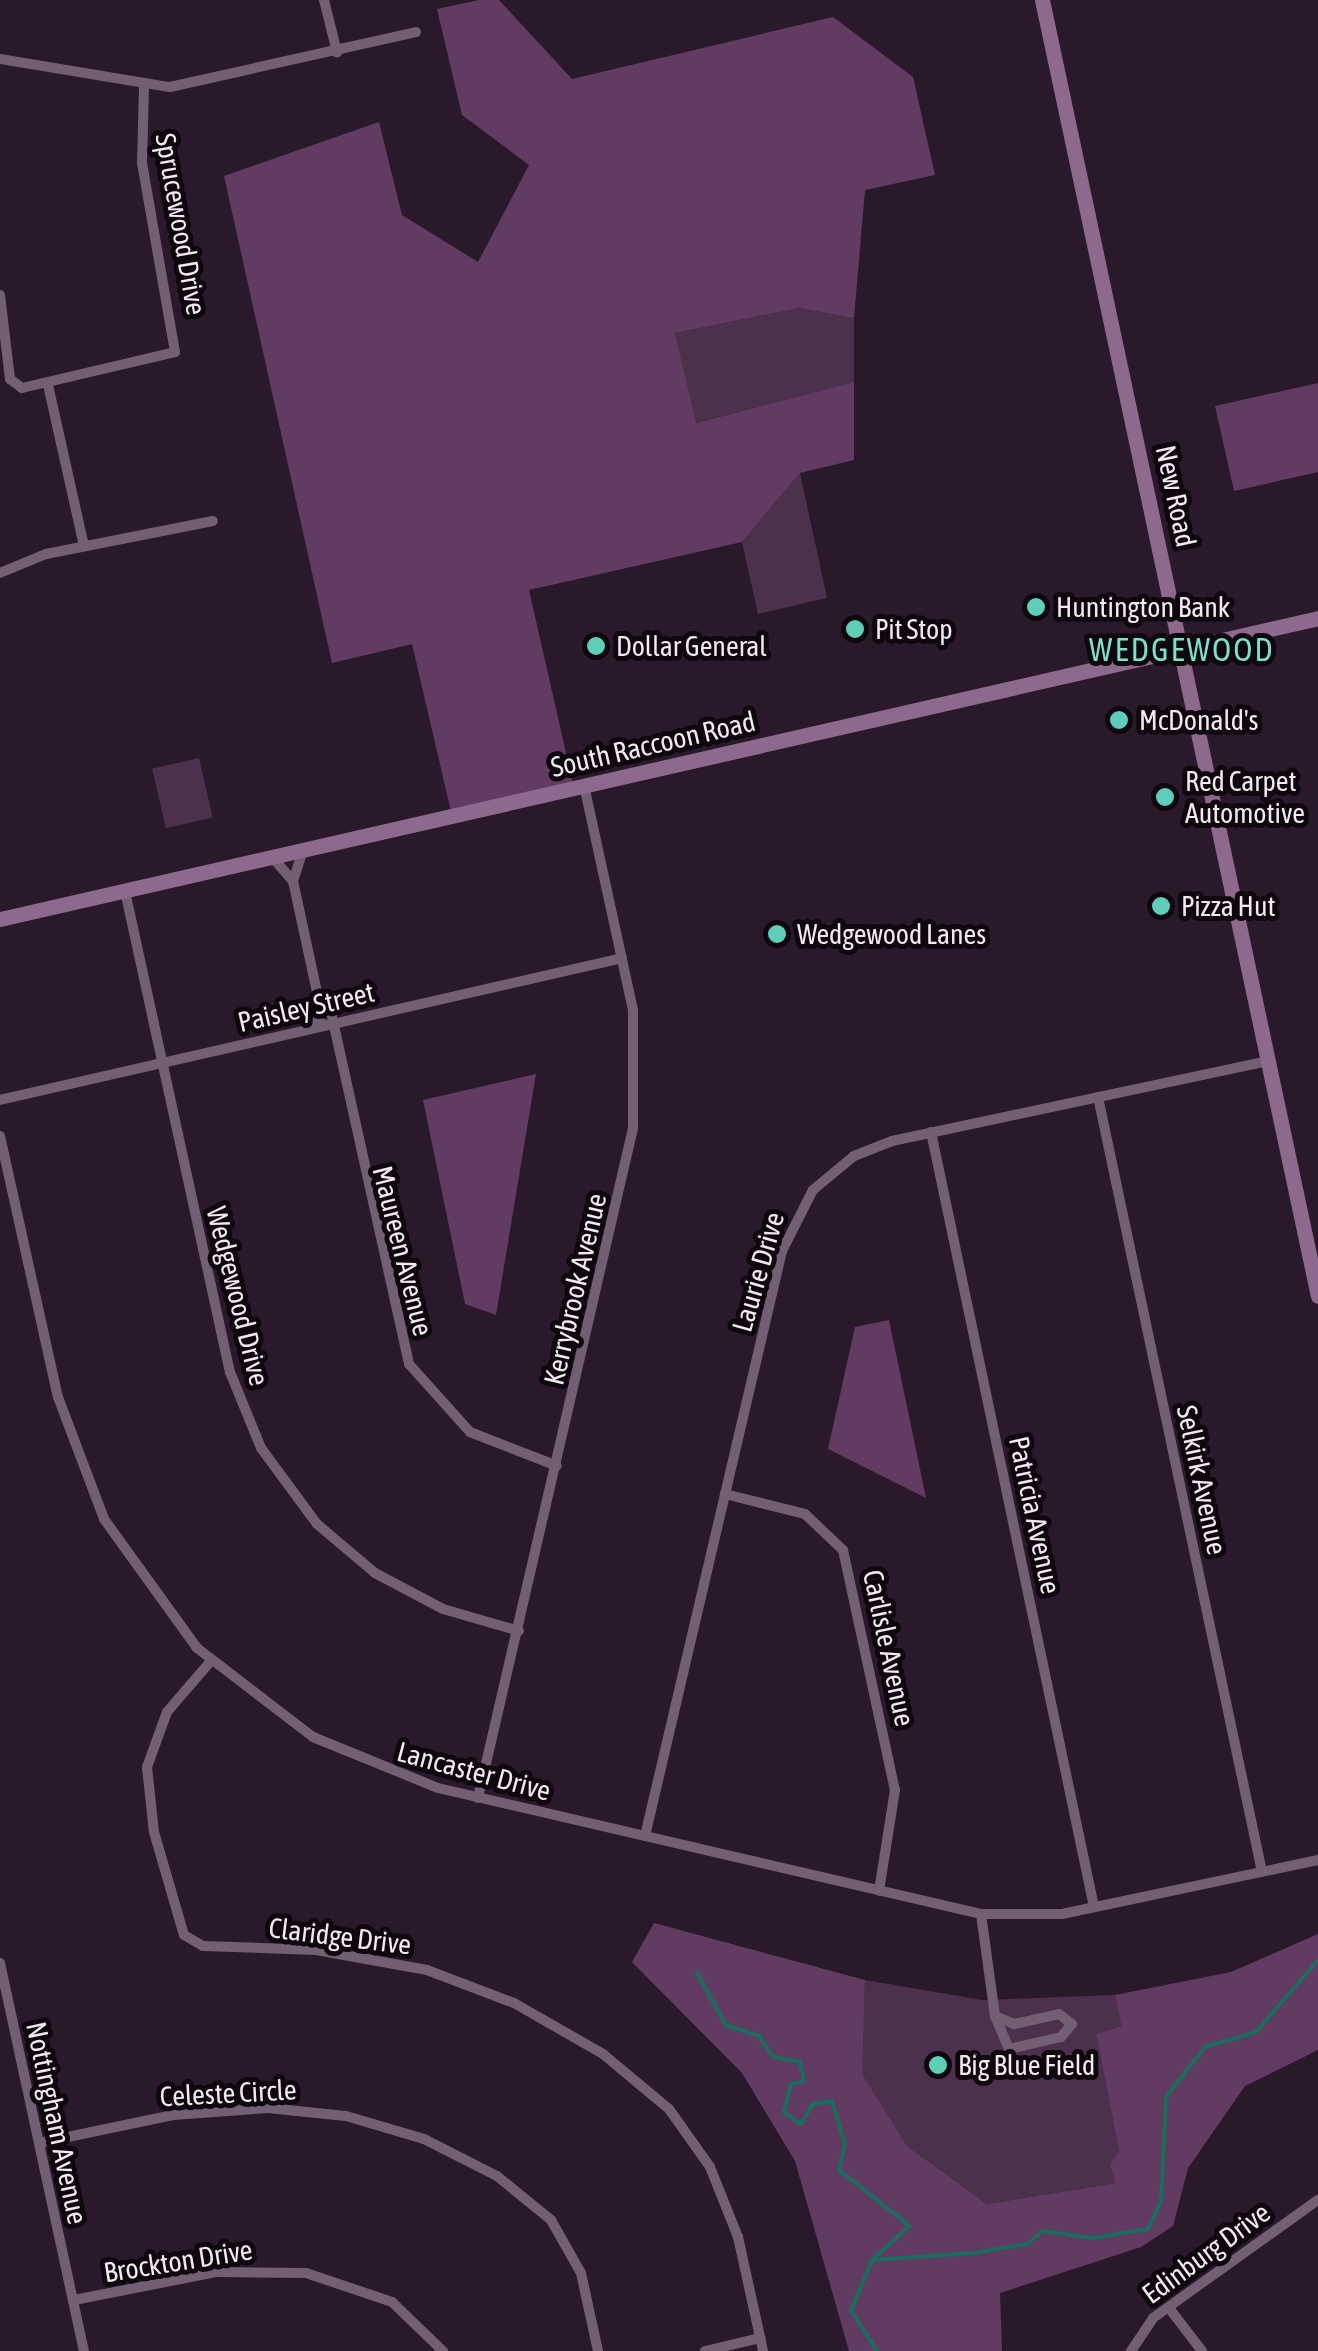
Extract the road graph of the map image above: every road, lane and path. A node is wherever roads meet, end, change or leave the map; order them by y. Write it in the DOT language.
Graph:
graph roads {
  1 [pos="324,0"];
  2 [pos="1042,0"];
  3 [pos="416,32"];
  4 [pos="337,52"];
  5 [pos="0,59"];
  6 [pos="144,86"];
  7 [pos="0,295"];
  8 [pos="48,384"];
  9 [pos="213,521"];
  10 [pos="84,546"];
  11 [pos="0,573"];
  12 [pos="1318,618"];
  13 [pos="1182,650"];
  14 [pos="584,786"];
  15 [pos="303,850"];
  16 [pos="272,857"];
  17 [pos="293,880"];
  18 [pos="124,892"];
  19 [pos="0,920"];
  20 [pos="622,958"];
  21 [pos="328,1026"];
  22 [pos="1268,1061"];
  23 [pos="162,1064"];
  24 [pos="1098,1097"];
  25 [pos="0,1100"];
  26 [pos="931,1132"];
  27 [pos="0,1136"];
  28 [pos="1318,1296"];
  29 [pos="557,1466"];
  30 [pos="725,1494"];
  31 [pos="518,1632"];
  32 [pos="210,1662"];
  33 [pos="478,1798"];
  34 [pos="645,1836"];
  35 [pos="1318,1860"];
  36 [pos="1262,1872"];
  37 [pos="879,1890"];
  38 [pos="1094,1907"];
  39 [pos="981,1914"];
  40 [pos="0,1963"];
  41 [pos="995,2016"];
  42 [pos="39,2143"];
  43 [pos="1318,2200"];
  44 [pos="74,2300"];
  45 [pos="1168,2308"];
  46 [pos="760,2338"];
  47 [pos="84,2351"];
  48 [pos="443,2351"];
  49 [pos="598,2351"];
  50 [pos="704,2351"];
  51 [pos="763,2351"];
  52 [pos="1131,2351"];
  53 [pos="1202,2351"];
  1 -- 4 [label="street"];
  2 -- 13 [label="street, New Road"];
  3 -- 4 [label="street"];
  4 -- 6 [label="street"];
  5 -- 6 [label="street"];
  6 -- 8 [label="street, Sprucewood Drive"];
  7 -- 8 [label="street"];
  8 -- 10 [label="street"];
  9 -- 10 [label="street"];
  10 -- 11 [label="street"];
  12 -- 13 [label="street, South Raccoon Road"];
  13 -- 14 [label="street, South Raccoon Road"];
  13 -- 22 [label="street, New Road"];
  14 -- 15 [label="street, South Raccoon Road"];
  14 -- 20 [label="street, Kerrybrook Avenue"];
  15 -- 16 [label="street, South Raccoon Road"];
  15 -- 17 [label="street"];
  16 -- 17 [label="street"];
  16 -- 18 [label="street, South Raccoon Road"];
  17 -- 21 [label="street, Maureen Avenue"];
  18 -- 19 [label="street, South Raccoon Road"];
  18 -- 23 [label="street, Wedgewood Drive"];
  20 -- 21 [label="street, Paisley Street"];
  20 -- 29 [label="street, Kerrybrook Avenue"];
  21 -- 23 [label="street, Paisley Street"];
  21 -- 29 [label="street, Maureen Avenue"];
  22 -- 24 [label="street, Laurie Drive"];
  22 -- 28 [label="street, New Road"];
  23 -- 25 [label="street, Paisley Street"];
  23 -- 31 [label="street, Wedgewood Drive"];
  24 -- 26 [label="street, Laurie Drive"];
  24 -- 36 [label="street, Selkirk Avenue"];
  26 -- 30 [label="street, Laurie Drive"];
  26 -- 38 [label="street, Patricia Avenue"];
  27 -- 32 [label="street, Lancaster Drive"];
  29 -- 31 [label="street, Kerrybrook Avenue"];
  30 -- 34 [label="street, Laurie Drive"];
  30 -- 37 [label="street, Carlisle Avenue"];
  31 -- 33 [label="street, Kerrybrook Avenue"];
  32 -- 33 [label="street, Lancaster Drive"];
  32 -- 46 [label="street, Claridge Drive"];
  33 -- 34 [label="street, Lancaster Drive"];
  34 -- 37 [label="street, Lancaster Drive"];
  35 -- 36 [label="street, Lancaster Drive"];
  36 -- 38 [label="street, Lancaster Drive"];
  37 -- 39 [label="street, Lancaster Drive"];
  38 -- 39 [label="street, Lancaster Drive"];
  39 -- 41 [label="street"];
  40 -- 42 [label="street, Nottingham Avenue"];
  41 -- 41 [label="street"];
  42 -- 44 [label="street, Nottingham Avenue"];
  42 -- 49 [label="street, Celeste Circle"];
  43 -- 45 [label="street, Edinburg Drive"];
  44 -- 47 [label="street, Nottingham Avenue"];
  44 -- 48 [label="street, Brockton Drive"];
  45 -- 52 [label="street, Edinburg Drive"];
  45 -- 53 [label="street"];
  46 -- 50 [label="street"];
  46 -- 51 [label="street, Claridge Drive"];
}
